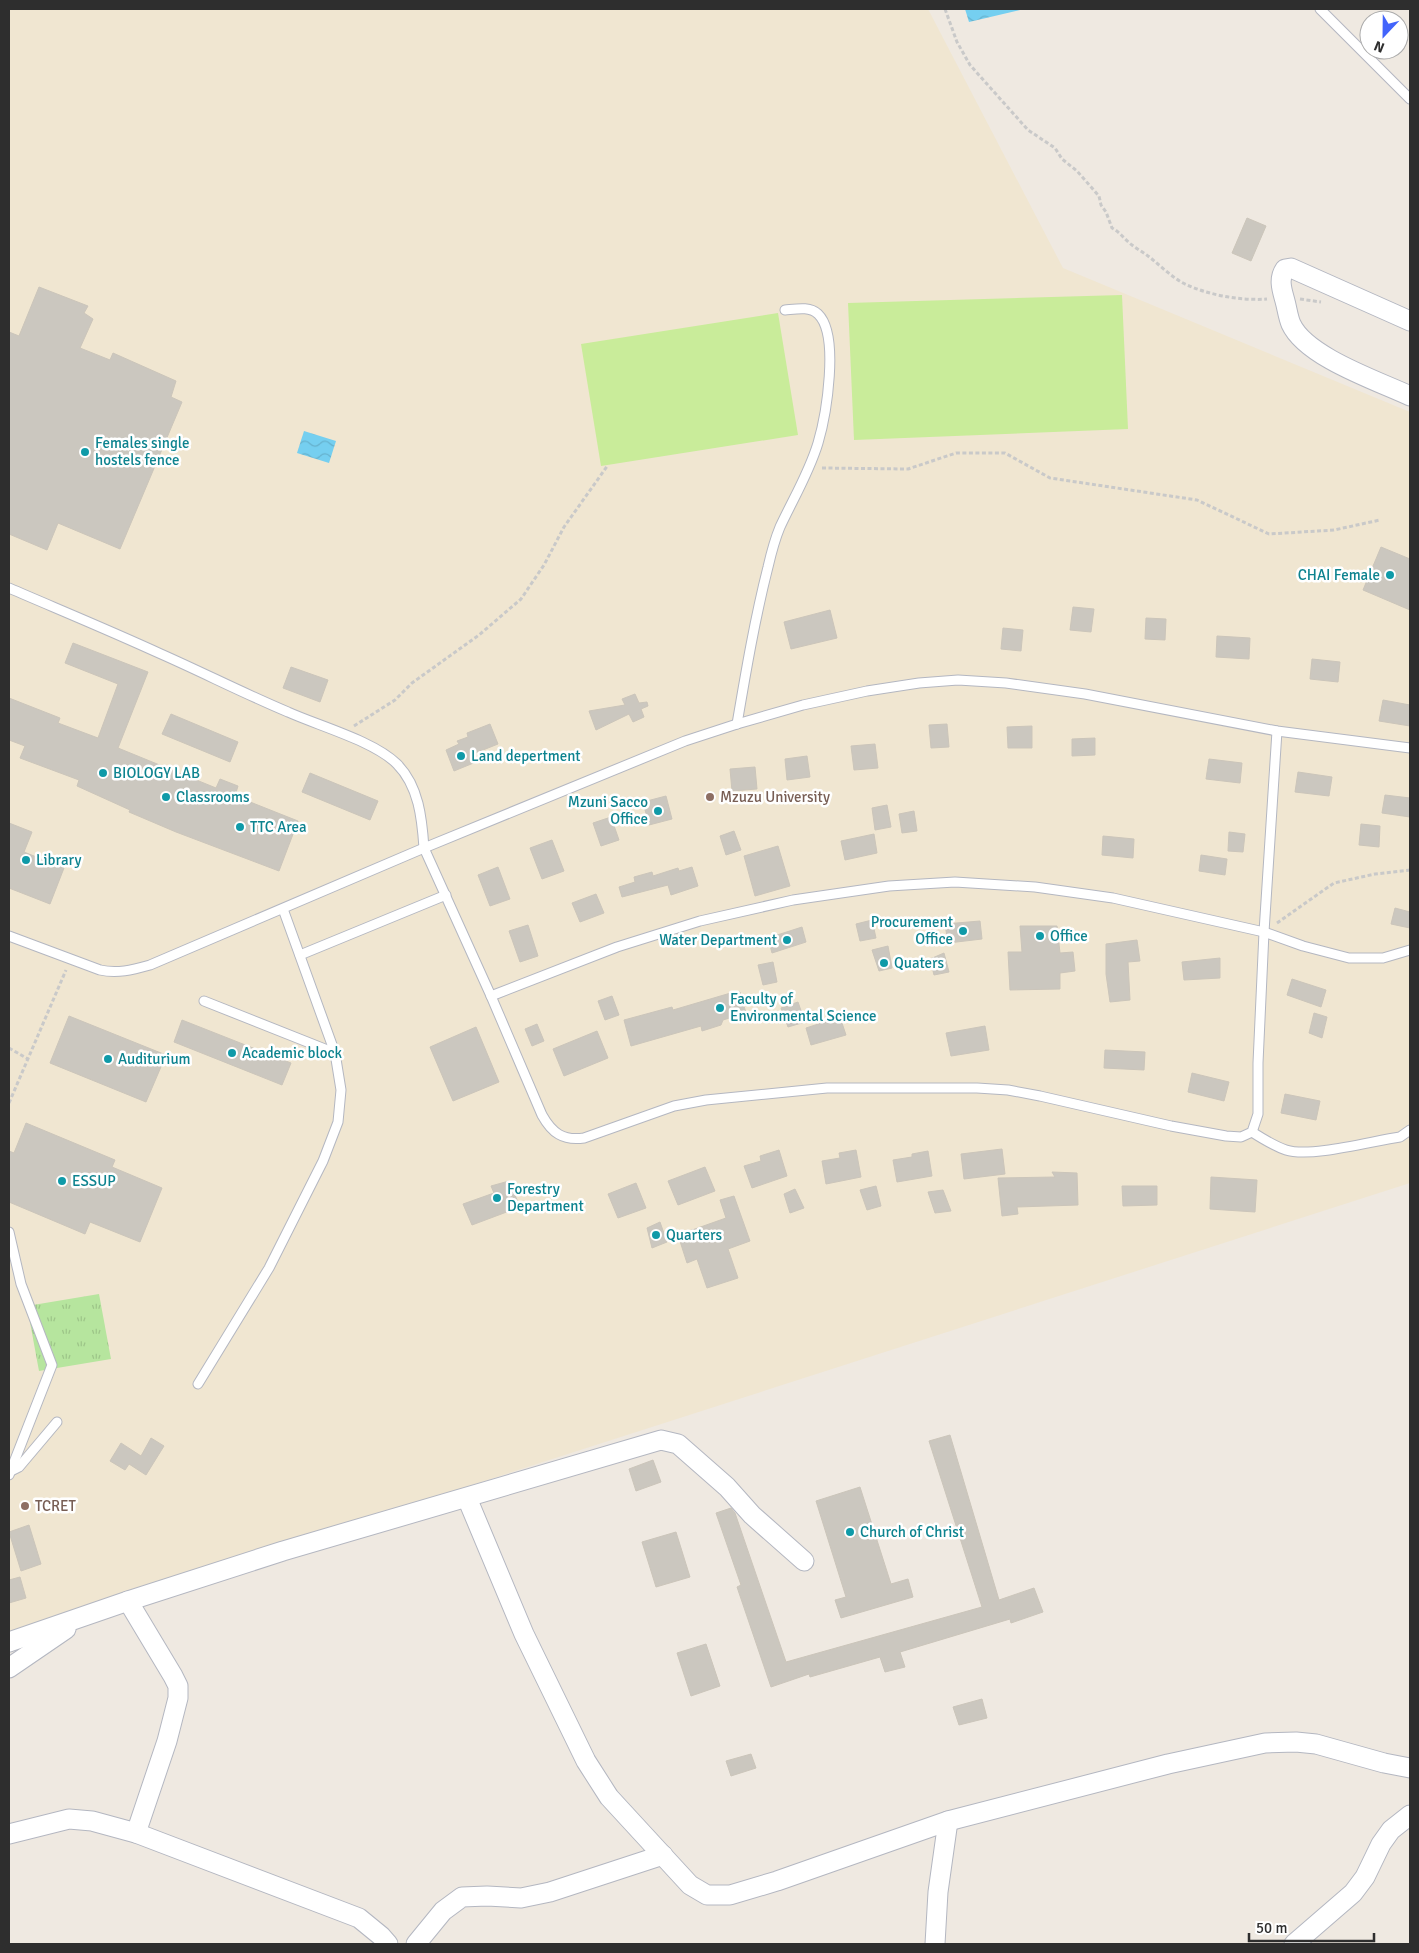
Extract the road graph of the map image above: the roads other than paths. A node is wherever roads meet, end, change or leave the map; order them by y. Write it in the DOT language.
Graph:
graph roads {
  1 [pos="1320,9"];
  2 [pos="1410,99"];
  3 [pos="786,310"];
  4 [pos="1410,321"];
  5 [pos="1410,396"];
  6 [pos="9,588"];
  7 [pos="737,724"];
  8 [pos="1277,730"];
  9 [pos="1410,748"];
  10 [pos="424,848"];
  11 [pos="446,895"];
  12 [pos="283,909"];
  13 [pos="1264,932"];
  14 [pos="9,936"];
  15 [pos="1410,950"];
  16 [pos="300,955"];
  17 [pos="491,996"];
  18 [pos="204,1001"];
  19 [pos="336,1053"];
  20 [pos="1410,1130"];
  21 [pos="1252,1132"];
  22 [pos="9,1232"];
  23 [pos="198,1384"];
  24 [pos="57,1422"];
  25 [pos="9,1473"];
  26 [pos="467,1498"];
  27 [pos="804,1561"];
  28 [pos="128,1601"];
  29 [pos="85,1616"];
  30 [pos="9,1642"];
  31 [pos="9,1668"];
  32 [pos="1410,1768"];
  33 [pos="1410,1815"];
  34 [pos="948,1821"];
  35 [pos="136,1833"];
  36 [pos="9,1834"];
  37 [pos="663,1855"];
  38 [pos="388,1944"];
  39 [pos="416,1944"];
  40 [pos="935,1944"];
  41 [pos="1294,1944"];
  1 -- 2 [label="lane"];
  3 -- 7 [label="lane"];
  4 -- 5 [label="street"];
  6 -- 10 [label="lane"];
  7 -- 8 [label="lane"];
  7 -- 10 [label="lane"];
  8 -- 9 [label="lane"];
  8 -- 13 [label="lane"];
  10 -- 11 [label="lane"];
  10 -- 12 [label="lane"];
  11 -- 16 [label="lane"];
  11 -- 17 [label="lane"];
  12 -- 14 [label="lane"];
  12 -- 16 [label="lane"];
  13 -- 15 [label="lane"];
  13 -- 17 [label="lane"];
  13 -- 21 [label="lane"];
  16 -- 19 [label="lane"];
  17 -- 21 [label="lane"];
  18 -- 19 [label="lane"];
  19 -- 23 [label="lane"];
  20 -- 21 [label="lane"];
  22 -- 25 [label="lane"];
  24 -- 25 [label="lane"];
  26 -- 27 [label="street"];
  26 -- 28 [label="street"];
  26 -- 37 [label="street"];
  28 -- 29 [label="street"];
  28 -- 35 [label="street"];
  29 -- 30 [label="street"];
  29 -- 31 [label="street"];
  32 -- 34 [label="street"];
  33 -- 41 [label="street"];
  34 -- 37 [label="street"];
  34 -- 40 [label="street"];
  35 -- 36 [label="street"];
  35 -- 38 [label="street"];
  37 -- 39 [label="street"];
}
